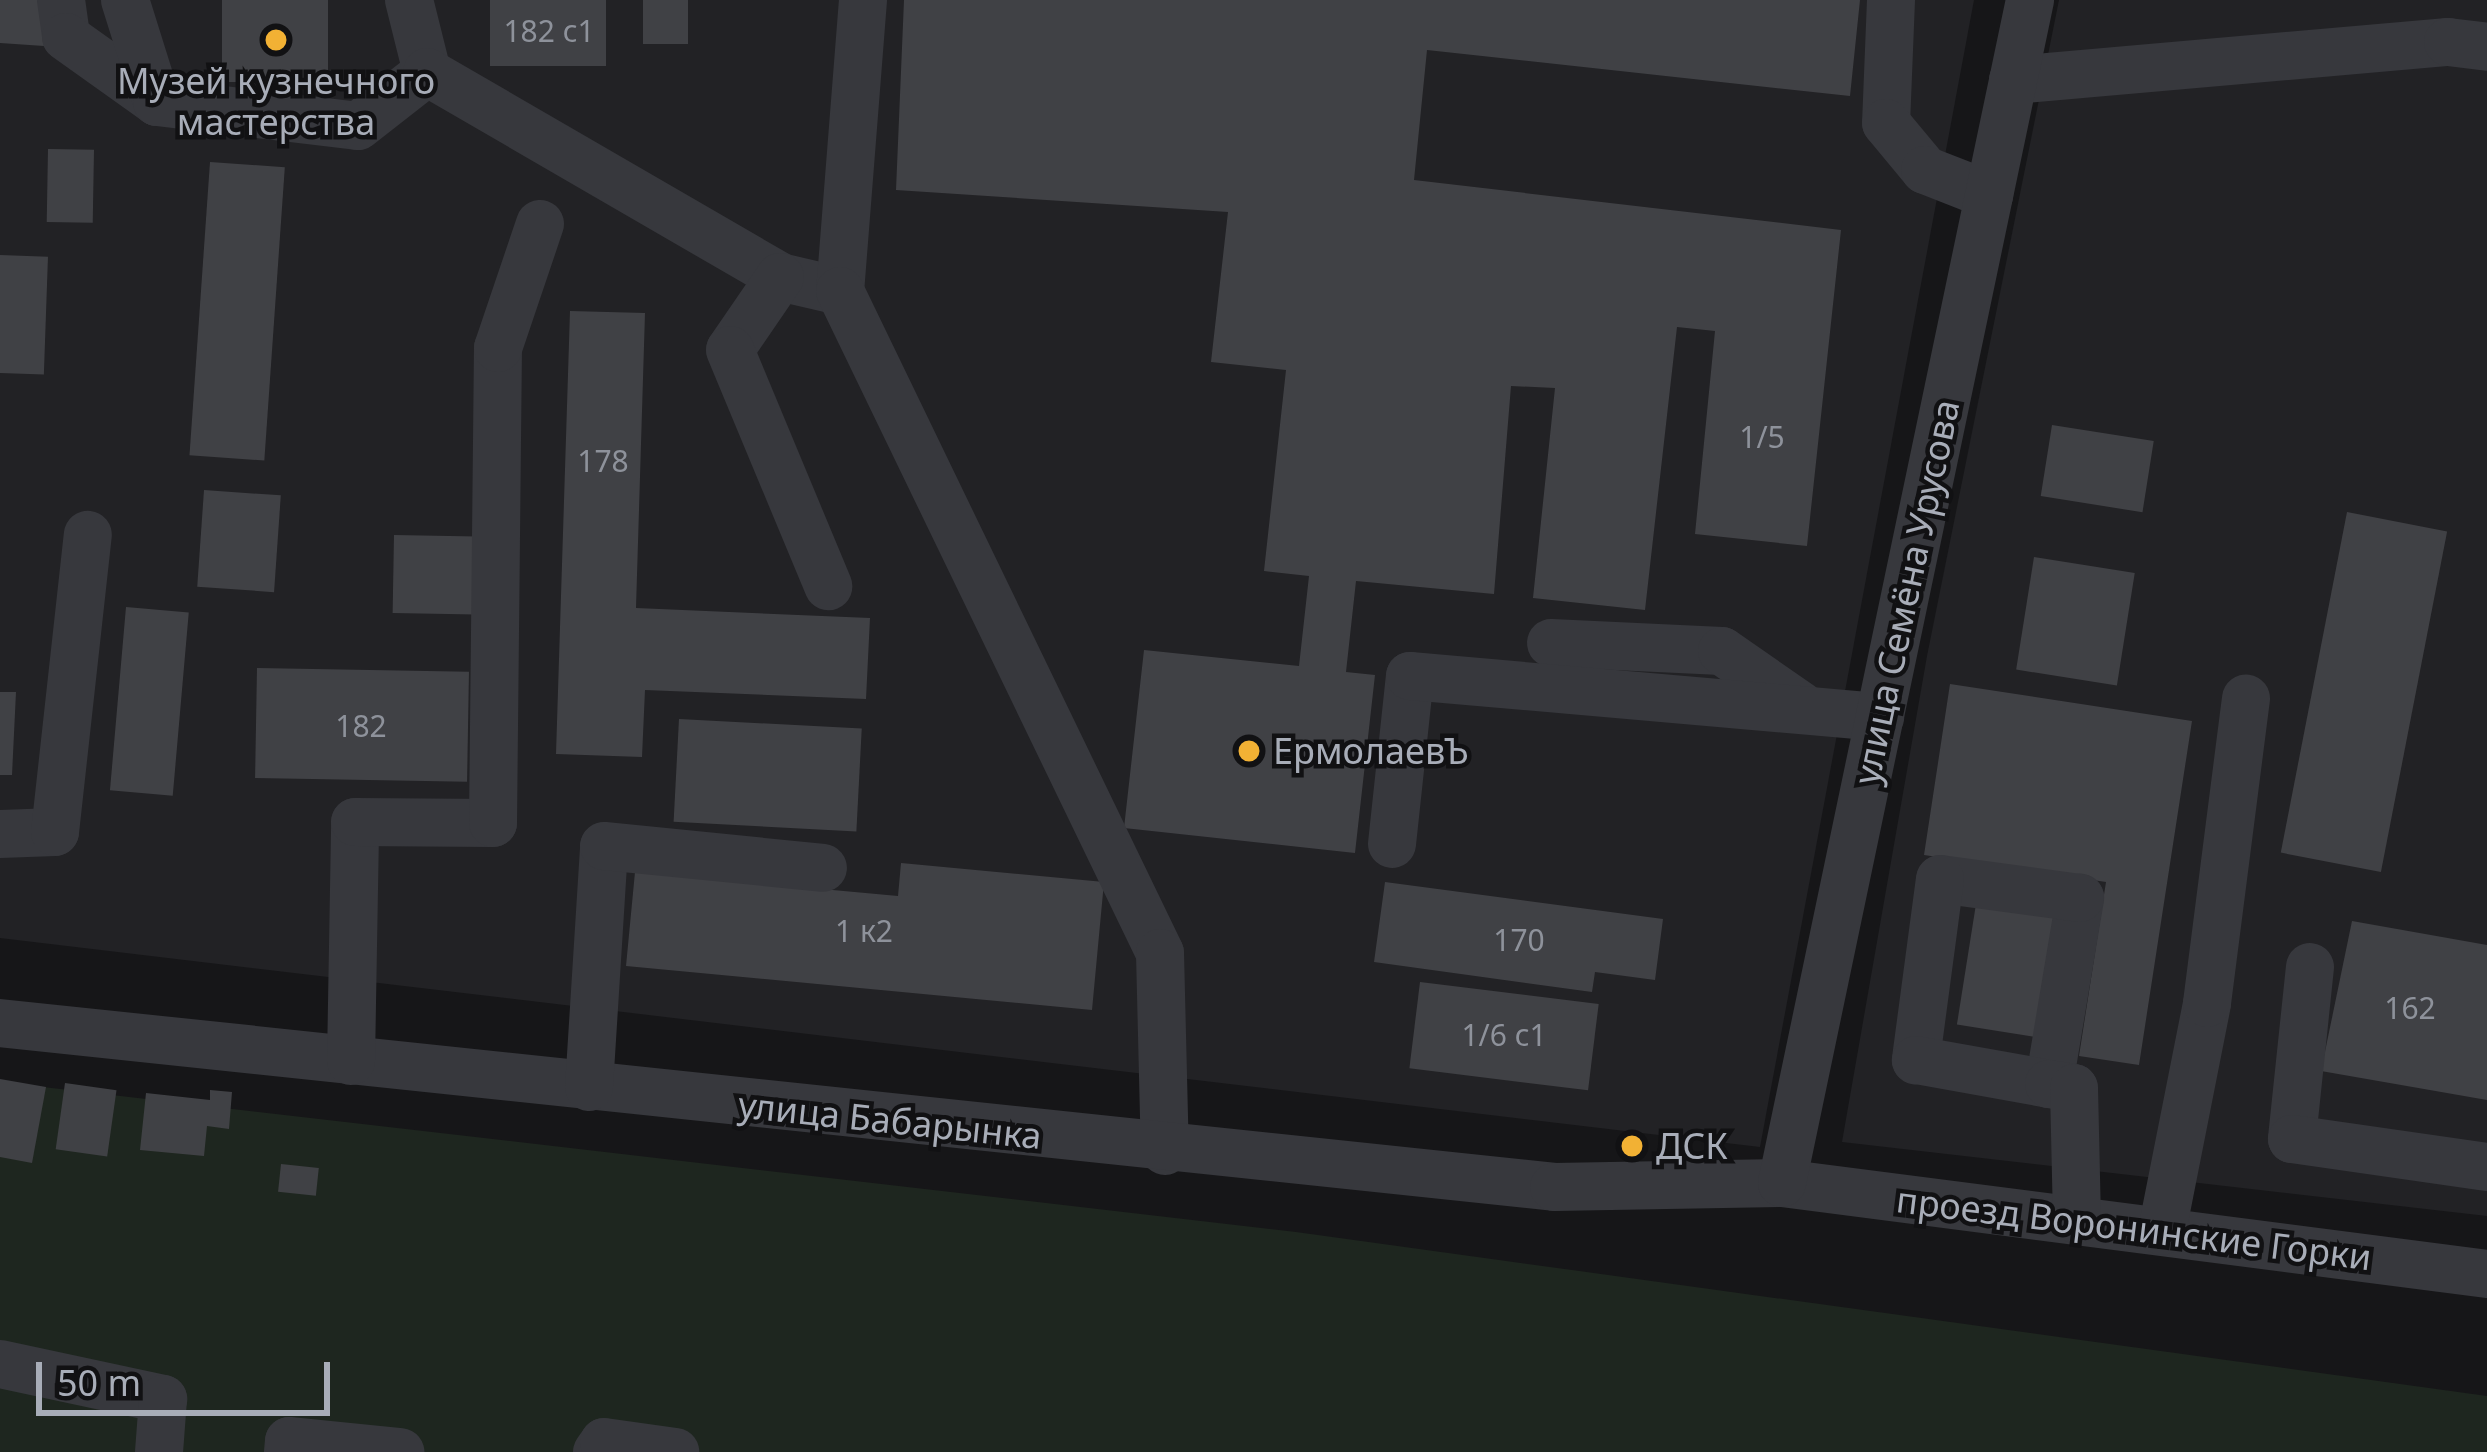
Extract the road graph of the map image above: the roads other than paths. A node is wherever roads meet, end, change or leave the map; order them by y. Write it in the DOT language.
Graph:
graph roads {
  1 [pos="61,0"];
  2 [pos="125,0"];
  3 [pos="409,0"];
  4 [pos="863,0"];
  5 [pos="1891,0"];
  6 [pos="2030,0"];
  7 [pos="2487,47"];
  8 [pos="427,72"];
  9 [pos="2013,80"];
  10 [pos="157,102"];
  11 [pos="1989,195"];
  12 [pos="539,224"];
  13 [pos="780,277"];
  14 [pos="840,291"];
  15 [pos="88,535"];
  16 [pos="828,586"];
  17 [pos="1551,643"];
  18 [pos="2246,698"];
  19 [pos="1801,706"];
  20 [pos="1880,717"];
  21 [pos="0,834"];
  22 [pos="1392,844"];
  23 [pos="823,868"];
  24 [pos="2310,967"];
  25 [pos="0,1023"];
  26 [pos="351,1061"];
  27 [pos="2049,1084"];
  28 [pos="589,1088"];
  29 [pos="1165,1150"];
  30 [pos="2487,1167"];
  31 [pos="1782,1184"];
  32 [pos="2077,1220"];
  33 [pos="2162,1231"];
  34 [pos="2487,1274"];
  35 [pos="0,1364"];
  36 [pos="159,1452"];
  37 [pos="288,1452"];
  38 [pos="400,1452"];
  39 [pos="597,1452"];
  40 [pos="675,1452"];
  1 -- 10 [label="street"];
  2 -- 10 [label="street"];
  3 -- 8 [label="street"];
  4 -- 14 [label="street"];
  5 -- 11 [label="street"];
  6 -- 9 [label="street, улица Семёна Урусова"];
  7 -- 9 [label="street"];
  8 -- 10 [label="street"];
  8 -- 13 [label="street"];
  9 -- 11 [label="street, улица Семёна Урусова"];
  11 -- 20 [label="street, улица Семёна Урусова"];
  12 -- 26 [label="street"];
  13 -- 14 [label="street"];
  13 -- 16 [label="street"];
  14 -- 29 [label="street"];
  15 -- 21 [label="street"];
  17 -- 19 [label="street"];
  18 -- 33 [label="street"];
  19 -- 20 [label="street"];
  19 -- 22 [label="street"];
  20 -- 31 [label="street, улица Семёна Урусова"];
  23 -- 28 [label="street"];
  24 -- 30 [label="street"];
  25 -- 26 [label="street, улица Бабарынка"];
  26 -- 28 [label="street, улица Бабарынка"];
  27 -- 27 [label="street"];
  27 -- 32 [label="street"];
  28 -- 29 [label="street, улица Бабарынка"];
  29 -- 31 [label="street, улица Бабарынка"];
  31 -- 32 [label="street, проезд Воронинские Горки"];
  32 -- 33 [label="street, проезд Воронинские Горки"];
  33 -- 34 [label="street, проезд Воронинские Горки"];
  35 -- 36 [label="street"];
  37 -- 38 [label="street"];
  39 -- 40 [label="street"];
}
